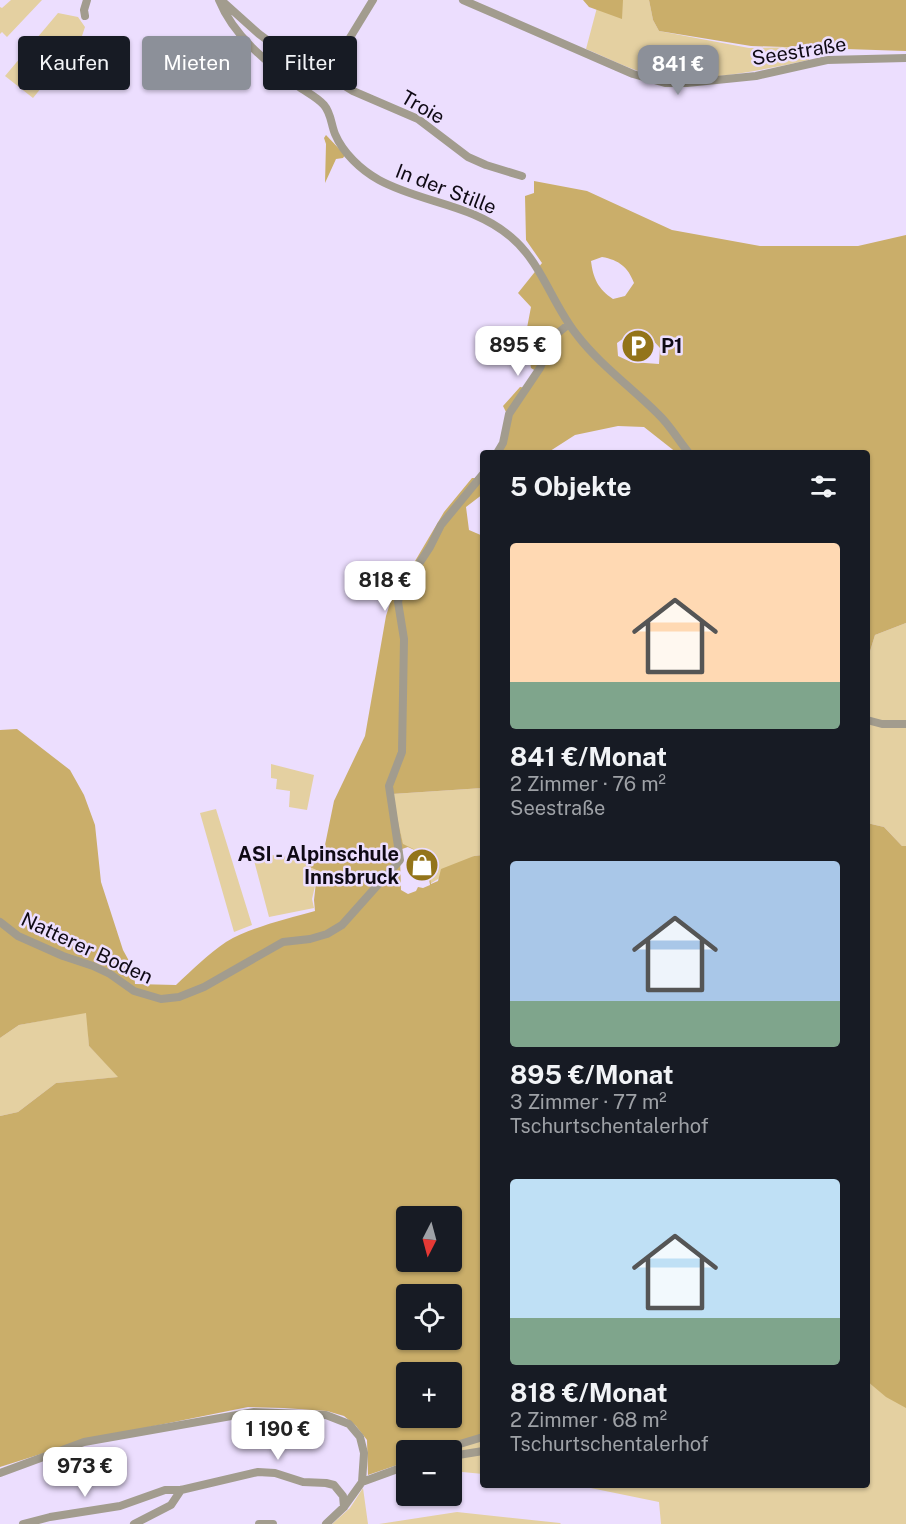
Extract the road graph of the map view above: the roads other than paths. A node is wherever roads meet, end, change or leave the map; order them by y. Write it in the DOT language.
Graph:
graph roads {
  1 [pos="87,0"];
  2 [pos="220,0"];
  3 [pos="373,0"];
  4 [pos="463,0"];
  5 [pos="85,16"];
  6 [pos="351,36"];
  7 [pos="906,58"];
  8 [pos="522,176"];
  9 [pos="569,324"];
  10 [pos="499,450"];
  11 [pos="687,450"];
  12 [pos="480,478"];
  13 [pos="870,721"];
  14 [pos="906,724"];
  15 [pos="0,922"];
  16 [pos="480,1438"];
  17 [pos="462,1443"];
  18 [pos="480,1451"];
  19 [pos="462,1454"];
  20 [pos="396,1470"];
  21 [pos="0,1473"];
  22 [pos="362,1482"];
  23 [pos="181,1490"];
  24 [pos="344,1507"];
  25 [pos="23,1524"];
  26 [pos="134,1524"];
  27 [pos="260,1524"];
  28 [pos="273,1524"];
  29 [pos="326,1524"];
  1 -- 5 [label="street"];
  2 -- 8 [label="street, Troie"];
  2 -- 9 [label="street, In der Stille"];
  3 -- 6 [label="street"];
  4 -- 7 [label="street, Seestraße"];
  9 -- 10 [label="street"];
  9 -- 11 [label="street, In der Stille"];
  12 -- 15 [label="street, Natterer Boden"];
  13 -- 14 [label="street"];
  16 -- 17 [label="street"];
  18 -- 19 [label="street"];
  20 -- 22 [label="street"];
  21 -- 22 [label="street"];
  22 -- 24 [label="street"];
  23 -- 24 [label="street"];
  23 -- 25 [label="street"];
  23 -- 26 [label="street"];
  24 -- 29 [label="street"];
  27 -- 28 [label="street"];
}
